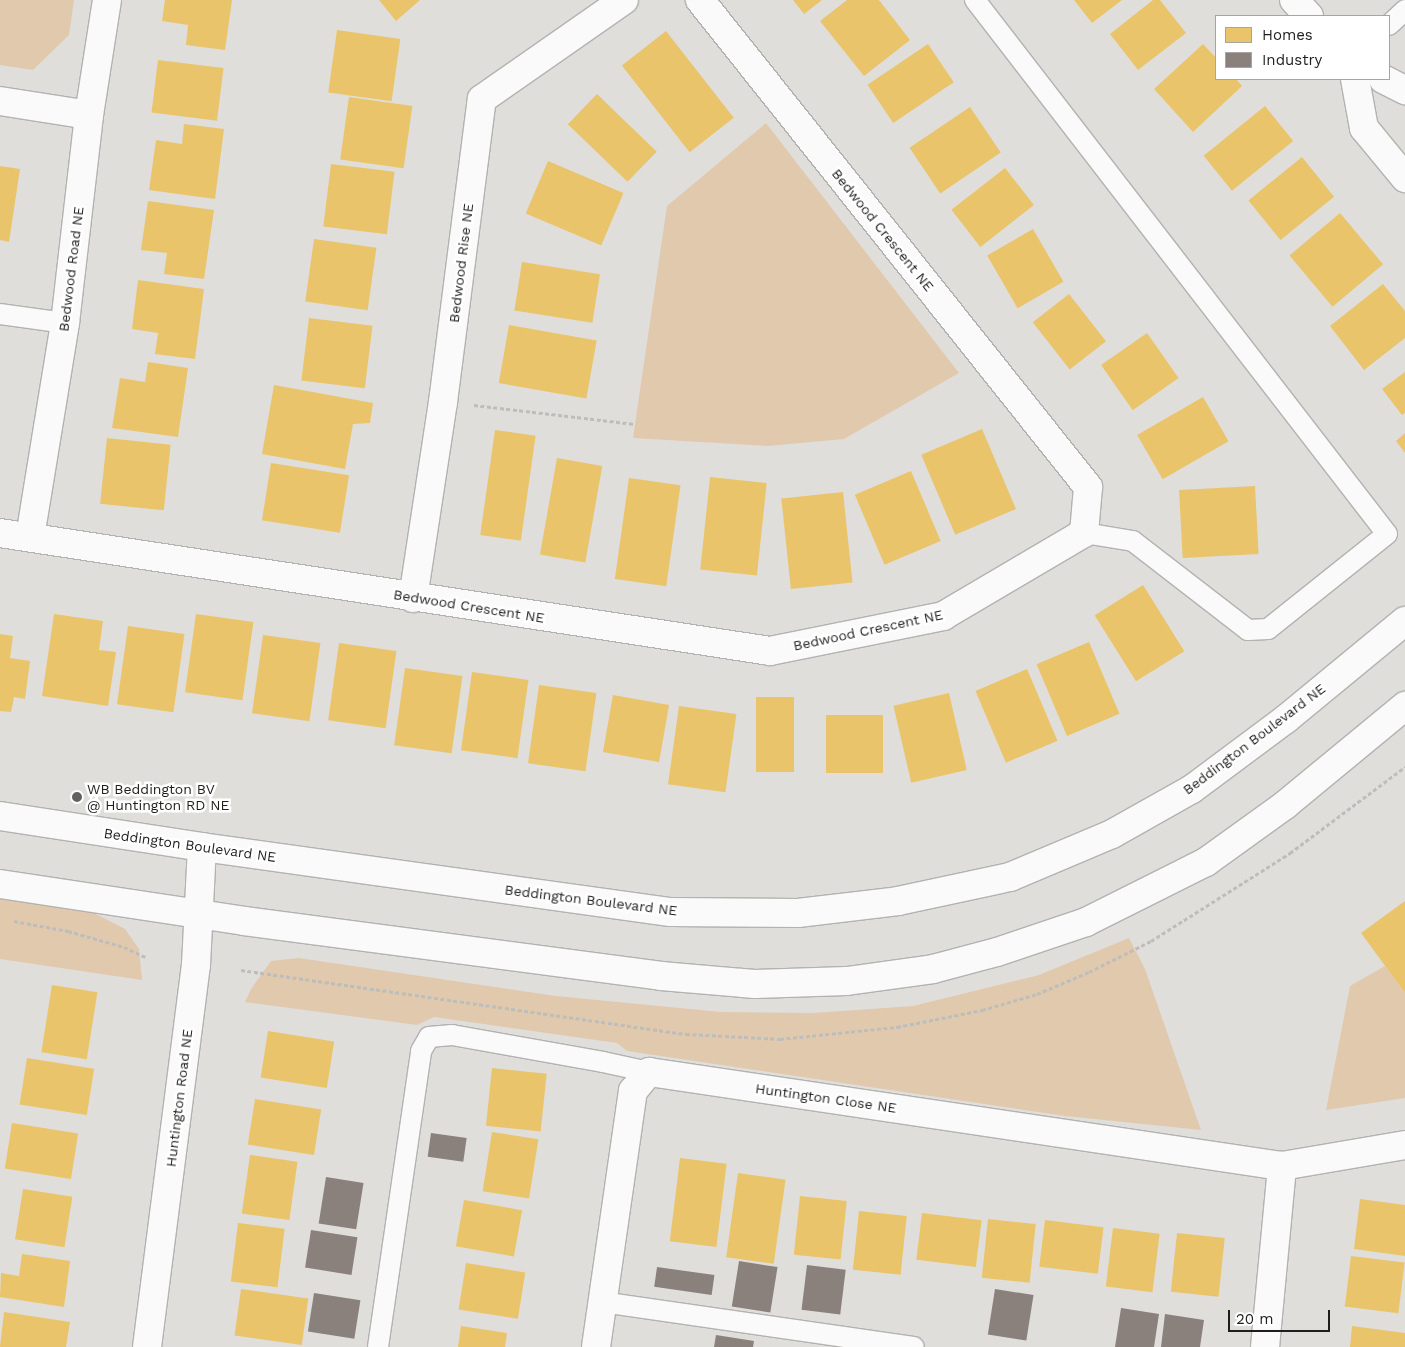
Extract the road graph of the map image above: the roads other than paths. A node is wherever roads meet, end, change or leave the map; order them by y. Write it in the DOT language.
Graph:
graph roads {
  1 [pos="107,0"];
  2 [pos="624,0"];
  3 [pos="700,0"];
  4 [pos="975,0"];
  5 [pos="1294,0"];
  6 [pos="1405,10"];
  7 [pos="1308,15"];
  8 [pos="1390,24"];
  9 [pos="1355,80"];
  10 [pos="1385,80"];
  11 [pos="1405,90"];
  12 [pos="0,101"];
  13 [pos="89,115"];
  14 [pos="1405,178"];
  15 [pos="0,314"];
  16 [pos="65,323"];
  17 [pos="0,533"];
  18 [pos="1084,533"];
  19 [pos="30,537"];
  20 [pos="413,598"];
  21 [pos="1405,620"];
  22 [pos="1405,706"];
  23 [pos="0,816"];
  24 [pos="202,848"];
  25 [pos="0,884"];
  26 [pos="198,914"];
  27 [pos="649,1072"];
  28 [pos="1405,1145"];
  29 [pos="1282,1166"];
  30 [pos="602,1302"];
  31 [pos="147,1347"];
  32 [pos="378,1347"];
  33 [pos="596,1347"];
  34 [pos="914,1347"];
  35 [pos="1265,1347"];
  1 -- 13 [label="street, Bedwood Road NE"];
  2 -- 20 [label="street, Bedwood Rise NE"];
  3 -- 18 [label="street, Bedwood Crescent NE"];
  4 -- 18 [label="lane"];
  5 -- 7 [label="street"];
  6 -- 8 [label="lane"];
  9 -- 14 [label="street"];
  10 -- 11 [label="street"];
  12 -- 13 [label="street"];
  13 -- 16 [label="street, Bedwood Road NE"];
  15 -- 16 [label="lane"];
  16 -- 19 [label="street, Bedwood Road NE"];
  17 -- 19 [label="street, Bedwood Crescent NE"];
  18 -- 20 [label="street, Bedwood Crescent NE"];
  19 -- 20 [label="street, Bedwood Crescent NE"];
  21 -- 24 [label="street, Beddington Boulevard NE"];
  22 -- 26 [label="street"];
  23 -- 24 [label="street, Beddington Boulevard NE"];
  24 -- 26 [label="street, Huntington Road NE"];
  25 -- 26 [label="street"];
  26 -- 31 [label="street, Huntington Road NE"];
  27 -- 29 [label="street, Huntington Close NE"];
  27 -- 30 [label="street"];
  27 -- 32 [label="lane"];
  28 -- 29 [label="street, Huntington Close NE"];
  29 -- 35 [label="street"];
  30 -- 33 [label="street"];
  30 -- 34 [label="lane"];
}
